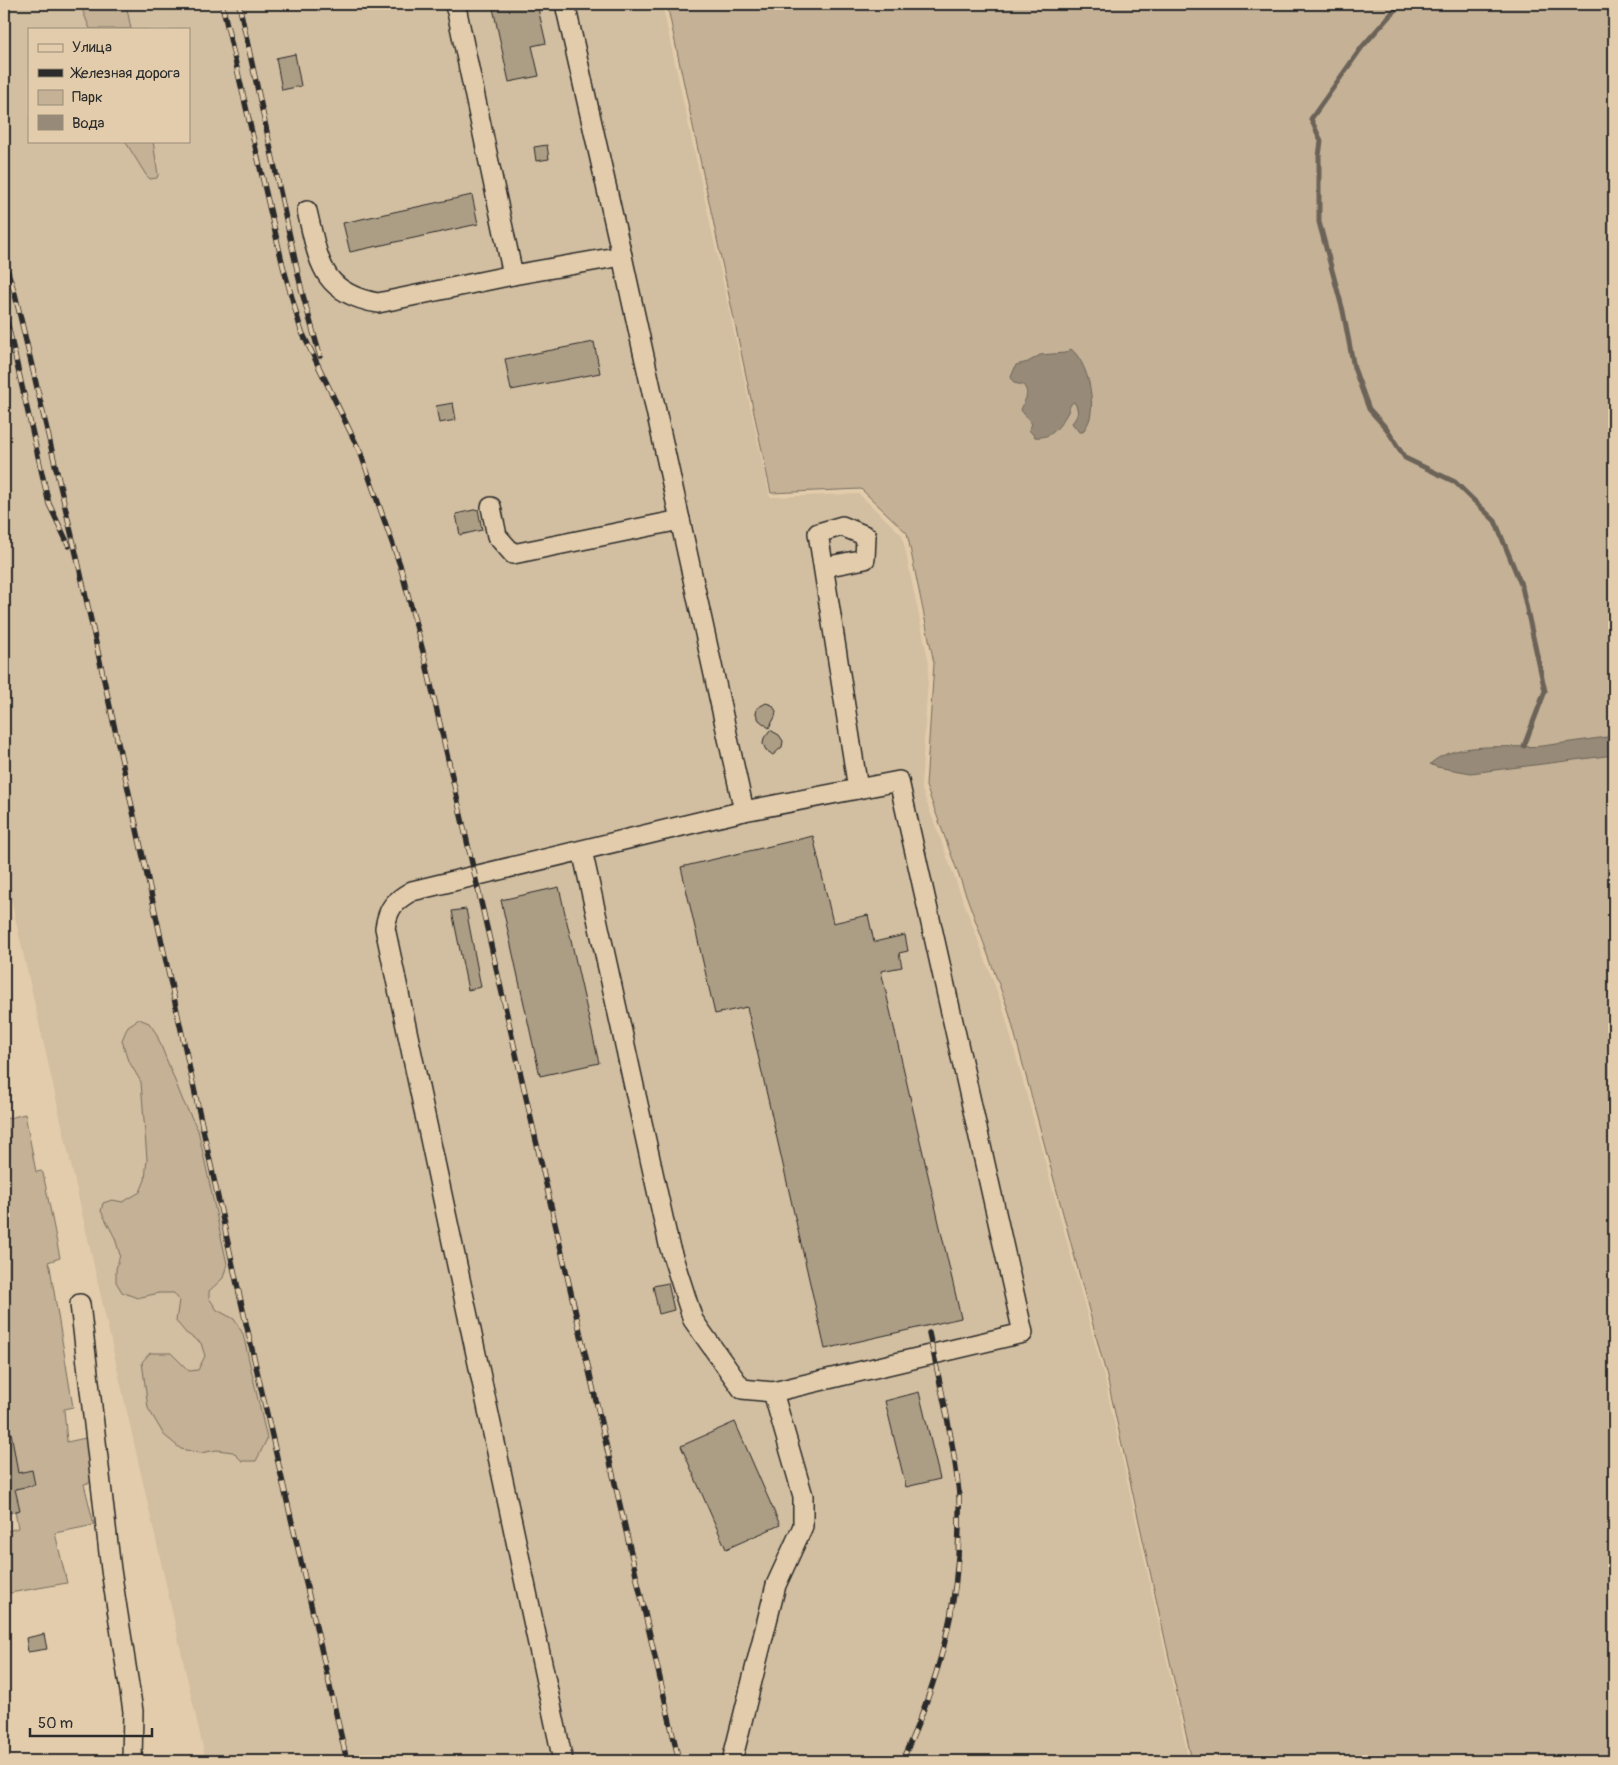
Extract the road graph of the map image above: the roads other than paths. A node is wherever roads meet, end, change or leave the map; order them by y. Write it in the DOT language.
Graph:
graph roads {
  1 [pos="454,4"];
  2 [pos="565,4"];
  3 [pos="307,211"];
  4 [pos="622,256"];
  5 [pos="513,275"];
  6 [pos="491,507"];
  7 [pos="680,520"];
  8 [pos="824,567"];
  9 [pos="858,789"];
  10 [pos="744,811"];
  11 [pos="582,850"];
  12 [pos="80,1304"];
  13 [pos="773,1392"];
  14 [pos="132,1761"];
  15 [pos="563,1761"];
  16 [pos="732,1761"];
  1 -- 5 [label="street"];
  2 -- 4 [label="street"];
  3 -- 5 [label="street"];
  4 -- 5 [label="street"];
  4 -- 7 [label="street"];
  6 -- 7 [label="street"];
  7 -- 10 [label="street"];
  8 -- 9 [label="street"];
  9 -- 10 [label="street"];
  9 -- 13 [label="street"];
  10 -- 11 [label="street"];
  11 -- 13 [label="street"];
  11 -- 15 [label="street"];
  12 -- 14 [label="street"];
  13 -- 16 [label="street"];
}
